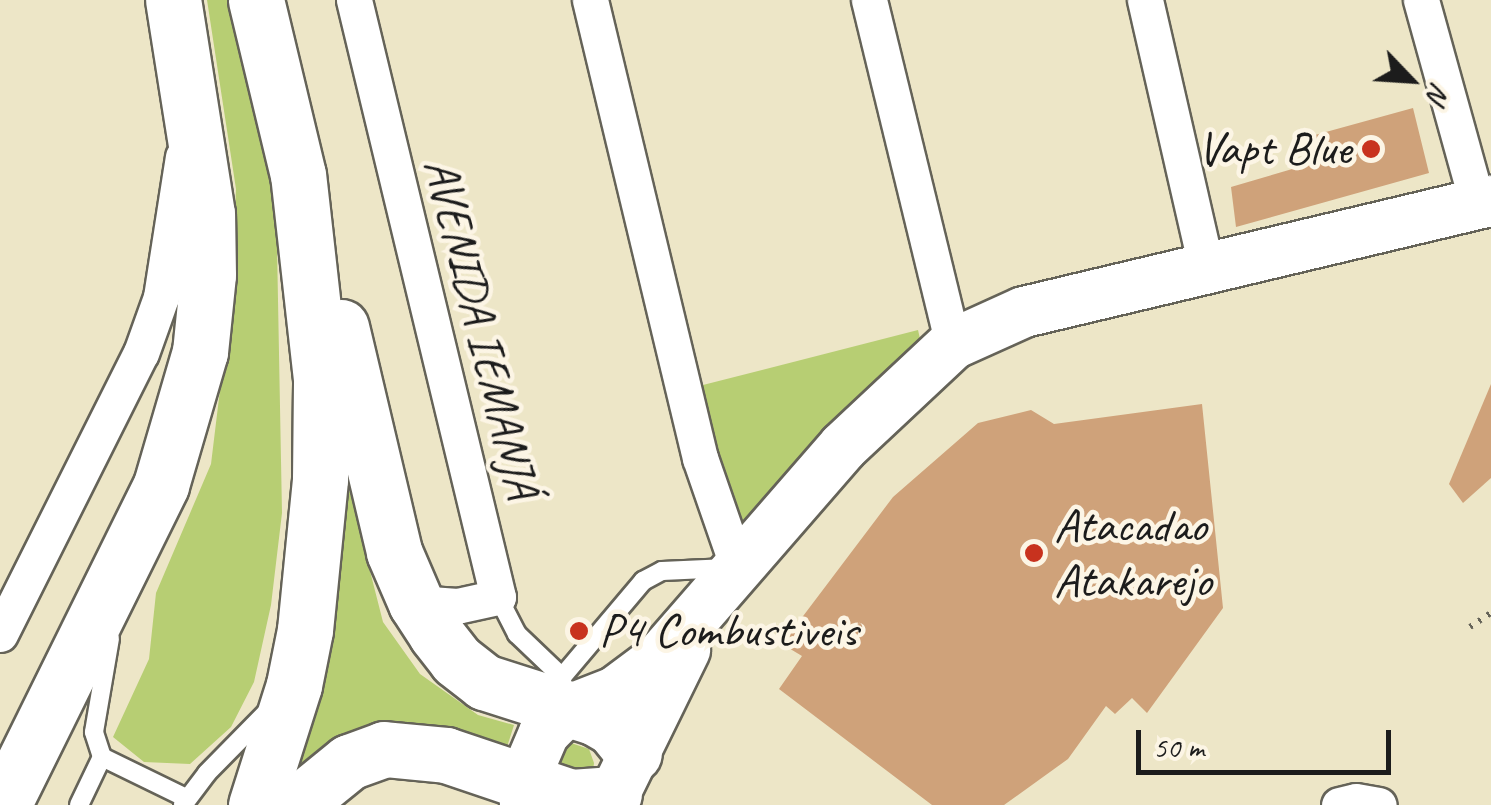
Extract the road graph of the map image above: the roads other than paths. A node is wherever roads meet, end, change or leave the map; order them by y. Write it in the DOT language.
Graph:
graph roads {
  1 [pos="256,0"];
  2 [pos="354,0"];
  3 [pos="590,0"];
  4 [pos="868,0"];
  5 [pos="1145,0"];
  6 [pos="1421,0"];
  7 [pos="177,18"];
  8 [pos="298,175"];
  9 [pos="1487,215"];
  10 [pos="1206,267"];
  11 [pos="953,344"];
  12 [pos="125,564"];
  13 [pos="723,586"];
  14 [pos="498,597"];
  15 [pos="416,603"];
  16 [pos="0,634"];
  17 [pos="294,685"];
  18 [pos="564,694"];
  19 [pos="102,757"];
  20 [pos="619,784"];
  21 [pos="524,792"];
  22 [pos="185,802"];
  23 [pos="3,805"];
  24 [pos="78,805"];
  25 [pos="256,805"];
  26 [pos="296,805"];
  27 [pos="1339,805"];
  28 [pos="1379,805"];
  1 -- 8 [label="main road"];
  2 -- 14 [label="street, AVENIDA IEMANJÁ"];
  3 -- 13 [label="street"];
  4 -- 11 [label="street"];
  5 -- 10 [label="street"];
  6 -- 9 [label="street"];
  7 -- 12 [label="main road"];
  7 -- 16 [label="street"];
  8 -- 15 [label="main road"];
  8 -- 17 [label="main road"];
  9 -- 10 [label="street"];
  10 -- 11 [label="street"];
  11 -- 13 [label="street"];
  12 -- 19 [label="lane"];
  12 -- 23 [label="main road"];
  13 -- 18 [label="street"];
  13 -- 20 [label="street"];
  14 -- 15 [label="street"];
  14 -- 18 [label="lane"];
  15 -- 18 [label="main road"];
  17 -- 22 [label="lane"];
  17 -- 25 [label="main road"];
  18 -- 20 [label="main road"];
  18 -- 21 [label="street"];
  19 -- 22 [label="lane"];
  19 -- 24 [label="lane"];
  20 -- 21 [label="main road"];
  21 -- 26 [label="main road"];
  27 -- 28 [label="street"];
}
